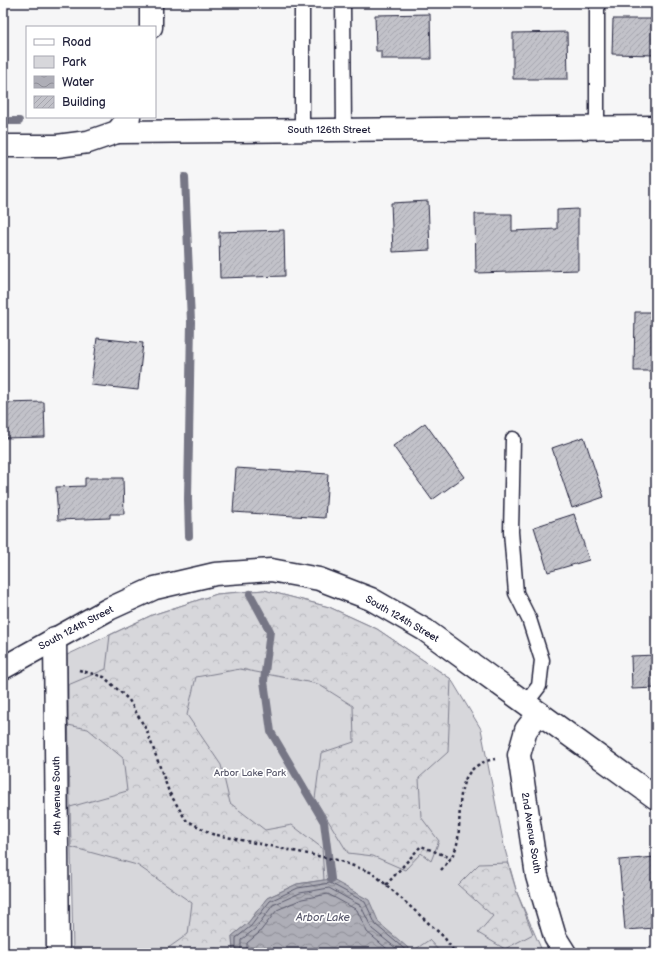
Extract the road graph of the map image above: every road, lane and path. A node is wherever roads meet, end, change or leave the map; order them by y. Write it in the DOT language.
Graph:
graph roads {
  1 [pos="151,3"];
  2 [pos="302,3"];
  3 [pos="343,3"];
  4 [pos="597,3"];
  5 [pos="151,26"];
  6 [pos="123,124"];
  7 [pos="656,127"];
  8 [pos="597,128"];
  9 [pos="302,130"];
  10 [pos="344,130"];
  11 [pos="3,146"];
  12 [pos="513,439"];
  13 [pos="55,638"];
  14 [pos="3,668"];
  15 [pos="56,671"];
  16 [pos="532,708"];
  17 [pos="519,756"];
  18 [pos="656,798"];
  19 [pos="451,858"];
  20 [pos="441,870"];
  21 [pos="386,885"];
  22 [pos="58,953"];
  23 [pos="455,953"];
  24 [pos="565,953"];
  1 -- 5 [label="street"];
  2 -- 9 [label="lane"];
  3 -- 10 [label="lane"];
  4 -- 8 [label="lane"];
  6 -- 9 [label="street, South 126th Street"];
  6 -- 11 [label="street, South 126th Street"];
  7 -- 8 [label="street, South 126th Street"];
  8 -- 10 [label="street, South 126th Street"];
  9 -- 10 [label="street, South 126th Street"];
  12 -- 16 [label="lane"];
  13 -- 14 [label="street, South 124th Street"];
  13 -- 15 [label="street, 4th Avenue South"];
  13 -- 16 [label="street, South 124th Street"];
  15 -- 21 [label="path"];
  15 -- 22 [label="street, 4th Avenue South"];
  16 -- 17 [label="street, 2nd Avenue South"];
  16 -- 18 [label="street, South 124th Street"];
  17 -- 19 [label="path"];
  17 -- 24 [label="street, 2nd Avenue South"];
  19 -- 20 [label="path"];
  19 -- 21 [label="path"];
  21 -- 23 [label="path"];
}
